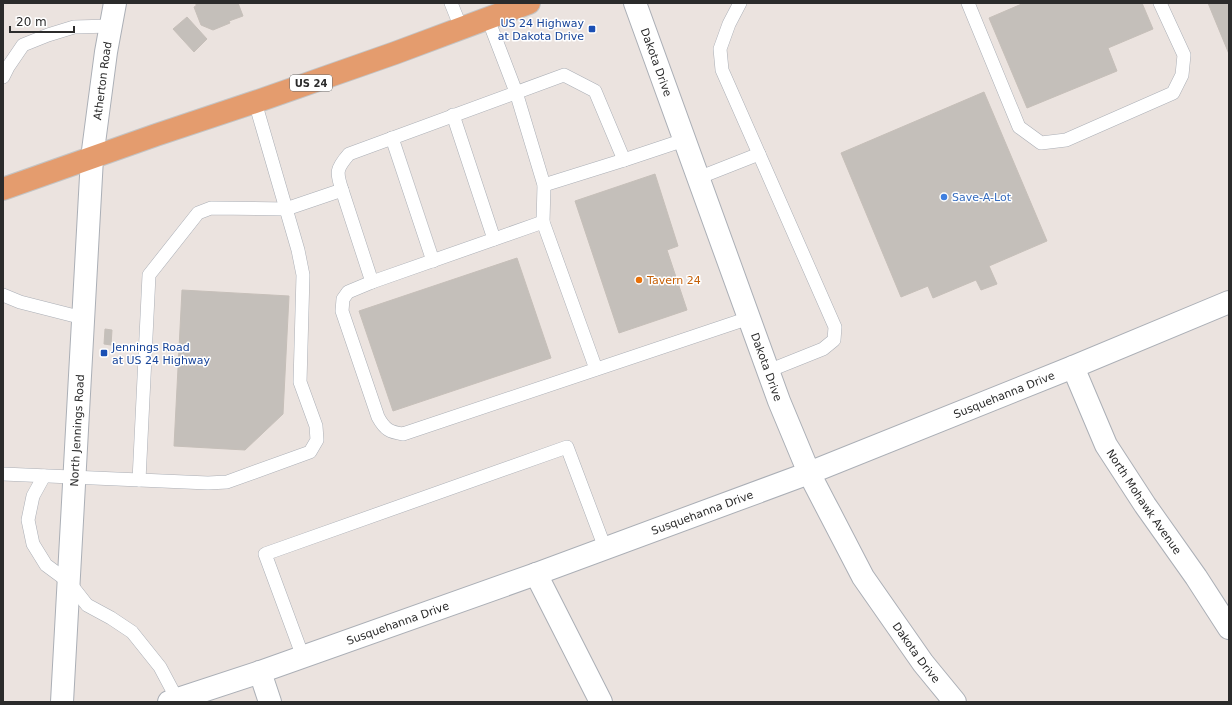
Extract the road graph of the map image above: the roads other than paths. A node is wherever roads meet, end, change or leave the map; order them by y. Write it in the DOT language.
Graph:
graph roads {
  1 [pos="115,3"];
  2 [pos="451,3"];
  3 [pos="529,3"];
  4 [pos="635,3"];
  5 [pos="740,3"];
  6 [pos="968,3"];
  7 [pos="1160,3"];
  8 [pos="488,19"];
  9 [pos="111,26"];
  10 [pos="461,28"];
  11 [pos="3,76"];
  12 [pos="516,92"];
  13 [pos="255,102"];
  14 [pos="453,115"];
  15 [pos="392,138"];
  16 [pos="684,140"];
  17 [pos="759,154"];
  18 [pos="92,158"];
  19 [pos="624,160"];
  20 [pos="698,178"];
  21 [pos="544,186"];
  22 [pos="3,189"];
  23 [pos="342,190"];
  24 [pos="286,209"];
  25 [pos="543,222"];
  26 [pos="494,239"];
  27 [pos="433,261"];
  28 [pos="372,282"];
  29 [pos="3,295"];
  30 [pos="1229,302"];
  31 [pos="83,318"];
  32 [pos="749,318"];
  33 [pos="1073,367"];
  34 [pos="596,370"];
  35 [pos="768,371"];
  36 [pos="809,473"];
  37 [pos="3,474"];
  38 [pos="44,476"];
  39 [pos="74,478"];
  40 [pos="139,480"];
  41 [pos="605,548"];
  42 [pos="536,574"];
  43 [pos="69,582"];
  44 [pos="1229,628"];
  45 [pos="303,657"];
  46 [pos="260,672"];
  47 [pos="173,701"];
  48 [pos="62,702"];
  49 [pos="270,702"];
  50 [pos="601,702"];
  51 [pos="955,702"];
  1 -- 9 [label="street, Atherton Road"];
  2 -- 10 [label="lane"];
  3 -- 8 [label="highway, US 24"];
  4 -- 16 [label="street, Dakota Drive"];
  5 -- 17 [label="lane"];
  6 -- 7 [label="lane"];
  8 -- 10 [label="highway, US 24"];
  8 -- 12 [label="lane"];
  9 -- 11 [label="lane"];
  9 -- 18 [label="street, Atherton Road"];
  10 -- 13 [label="highway, US 24"];
  12 -- 14 [label="lane"];
  12 -- 19 [label="lane"];
  12 -- 21 [label="lane"];
  13 -- 18 [label="highway, US 24"];
  13 -- 24 [label="lane"];
  14 -- 15 [label="lane"];
  14 -- 26 [label="lane"];
  15 -- 23 [label="lane"];
  15 -- 27 [label="lane"];
  16 -- 19 [label="lane"];
  16 -- 20 [label="street, Dakota Drive"];
  17 -- 20 [label="lane"];
  17 -- 35 [label="lane"];
  18 -- 22 [label="highway, US 24"];
  18 -- 31 [label="street, North Jennings Road"];
  19 -- 21 [label="lane"];
  20 -- 32 [label="street, Dakota Drive"];
  21 -- 25 [label="lane"];
  23 -- 24 [label="lane"];
  23 -- 28 [label="lane"];
  24 -- 40 [label="lane"];
  24 -- 40 [label="lane"];
  25 -- 26 [label="lane"];
  25 -- 34 [label="lane"];
  26 -- 27 [label="lane"];
  27 -- 28 [label="lane"];
  28 -- 34 [label="lane"];
  29 -- 31 [label="lane"];
  30 -- 33 [label="street, Susquehanna Drive"];
  31 -- 39 [label="street, North Jennings Road"];
  32 -- 34 [label="lane"];
  32 -- 35 [label="street, Dakota Drive"];
  33 -- 36 [label="street, Susquehanna Drive"];
  33 -- 44 [label="street, North Mohawk Avenue"];
  35 -- 36 [label="street, Dakota Drive"];
  36 -- 41 [label="street, Susquehanna Drive"];
  36 -- 51 [label="street, Dakota Drive"];
  37 -- 38 [label="lane"];
  38 -- 39 [label="lane"];
  38 -- 43 [label="lane"];
  39 -- 40 [label="lane"];
  39 -- 43 [label="street, North Jennings Road"];
  41 -- 42 [label="street, Susquehanna Drive"];
  41 -- 45 [label="lane"];
  42 -- 45 [label="street, Susquehanna Drive"];
  42 -- 50 [label="street"];
  43 -- 47 [label="lane"];
  43 -- 48 [label="street, North Jennings Road"];
  45 -- 46 [label="street, Susquehanna Drive"];
  46 -- 47 [label="street, Susquehanna Drive"];
  46 -- 49 [label="street"];
}
